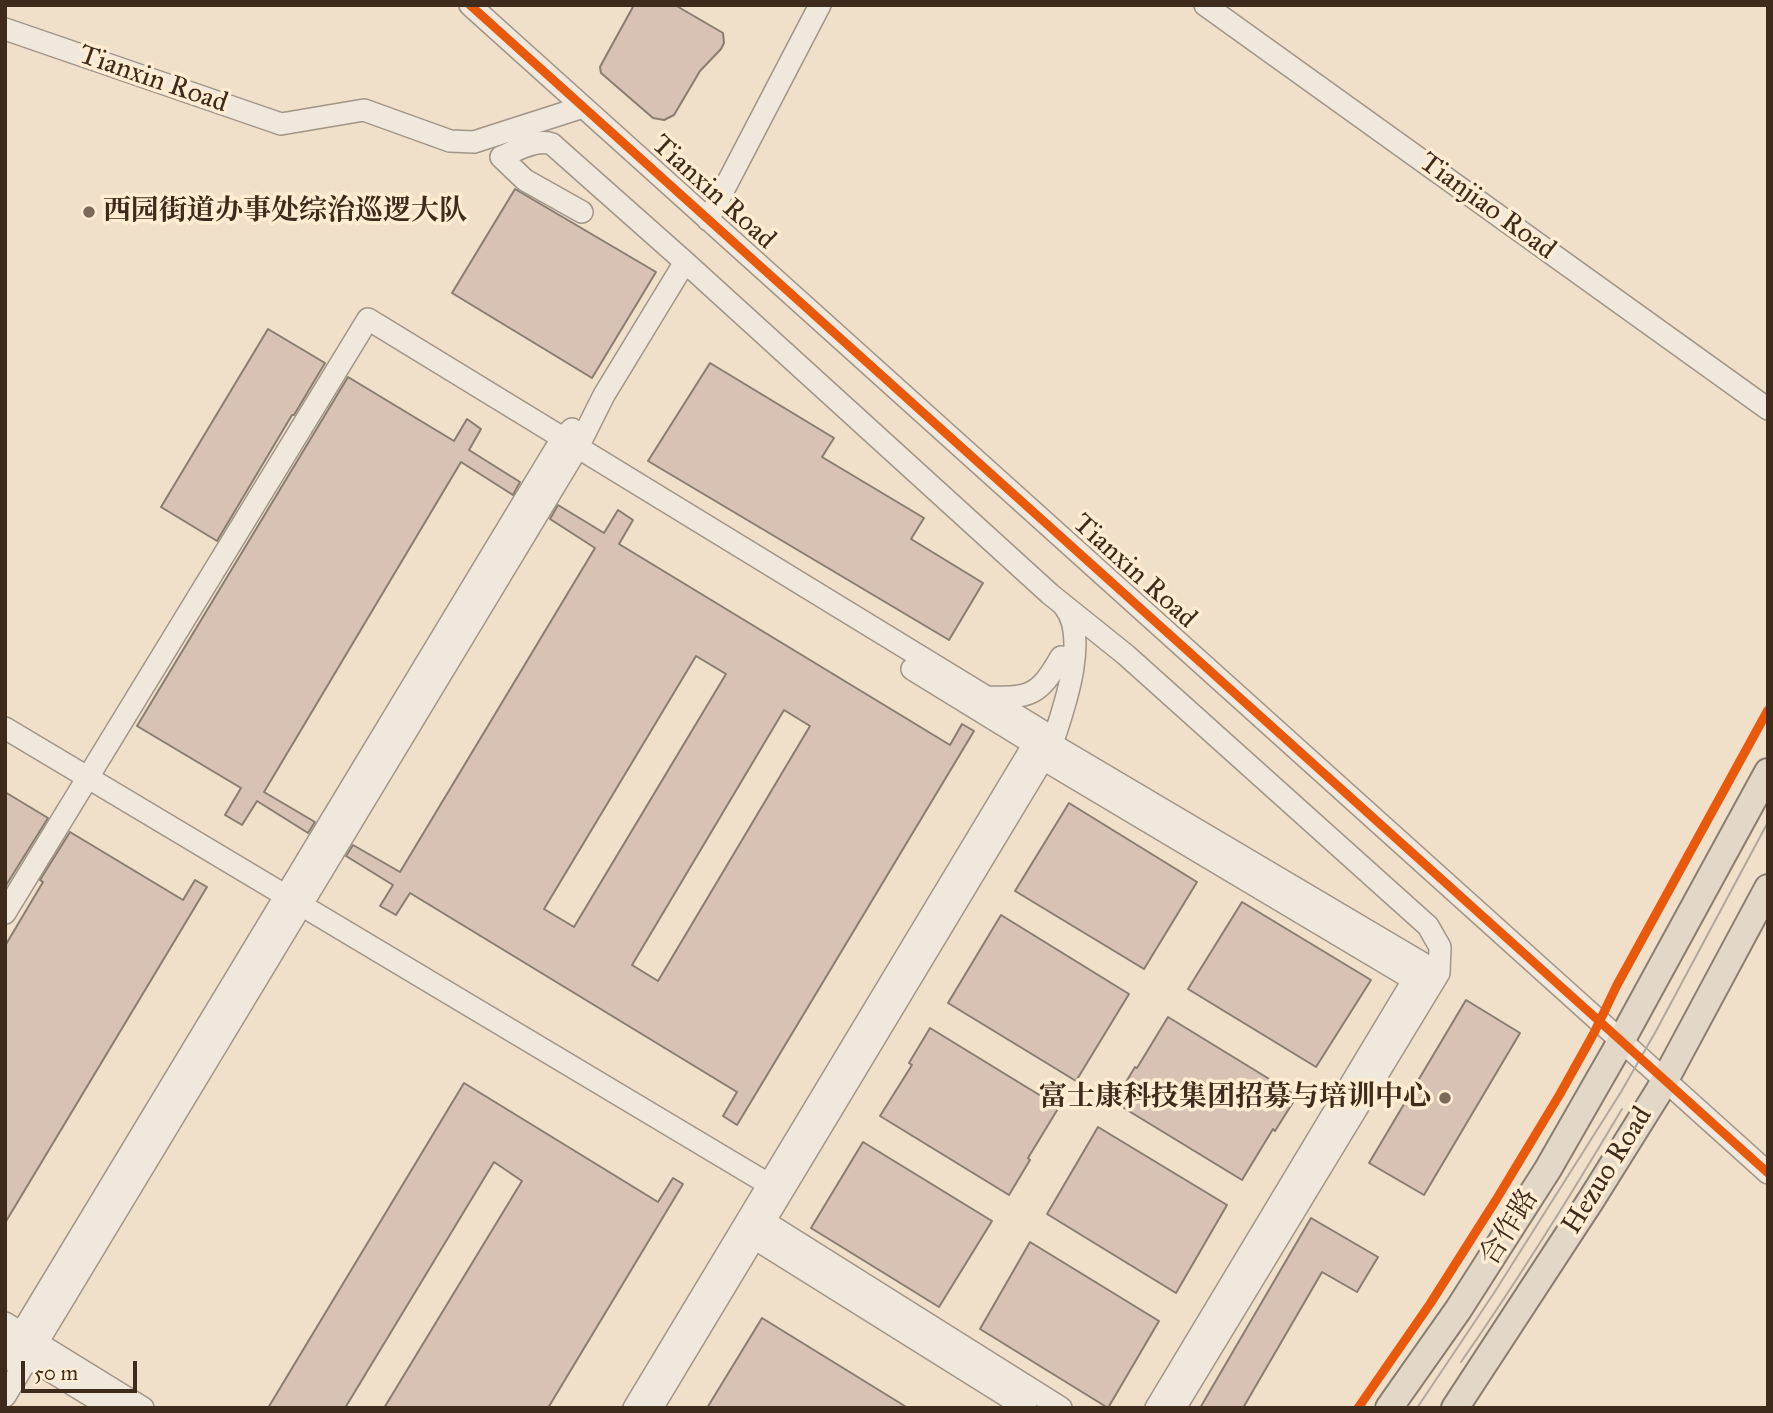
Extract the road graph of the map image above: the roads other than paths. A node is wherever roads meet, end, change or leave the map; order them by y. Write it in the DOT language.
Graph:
graph roads {
  1 [pos="470,5"];
  2 [pos="820,5"];
  3 [pos="1205,5"];
  4 [pos="5,29"];
  5 [pos="583,107"];
  6 [pos="582,212"];
  7 [pos="708,220"];
  8 [pos="685,262"];
  9 [pos="1768,409"];
  10 [pos="567,449"];
  11 [pos="1050,594"];
  12 [pos="1061,657"];
  13 [pos="986,697"];
  14 [pos="5,727"];
  15 [pos="1043,745"];
  16 [pos="1768,772"];
  17 [pos="88,777"];
  18 [pos="1768,888"];
  19 [pos="294,900"];
  20 [pos="5,913"];
  21 [pos="1426,976"];
  22 [pos="1620,1041"];
  23 [pos="1665,1081"];
  24 [pos="1768,1173"];
  25 [pos="775,1188"];
  26 [pos="752,1226"];
  27 [pos="16,1344"];
  28 [pos="5,1396"];
  29 [pos="111,1408"];
  30 [pos="143,1408"];
  31 [pos="634,1408"];
  32 [pos="652,1408"];
  33 [pos="1026,1408"];
  34 [pos="1061,1408"];
  35 [pos="1156,1408"];
  36 [pos="1175,1408"];
  37 [pos="1389,1408"];
  38 [pos="1455,1408"];
  1 -- 5 [label="street, Tianxin Road"];
  2 -- 7 [label="street"];
  3 -- 9 [label="street, Tianjiao Road"];
  4 -- 5 [label="street, Tianxin Road"];
  5 -- 7 [label="street, Tianxin Road"];
  6 -- 8 [label="street"];
  7 -- 22 [label="street, Tianxin Road"];
  8 -- 10 [label="street"];
  8 -- 11 [label="street"];
  10 -- 13 [label="street"];
  10 -- 15 [label="street"];
  10 -- 17 [label="street"];
  10 -- 19 [label="street"];
  11 -- 12 [label="street"];
  11 -- 15 [label="street"];
  11 -- 21 [label="street"];
  12 -- 13 [label="street"];
  12 -- 15 [label="street"];
  13 -- 15 [label="street"];
  14 -- 17 [label="street"];
  15 -- 21 [label="street"];
  15 -- 25 [label="street"];
  16 -- 22 [label="main road"];
  17 -- 19 [label="street"];
  17 -- 20 [label="street"];
  18 -- 23 [label="main road, Hezuo Road"];
  19 -- 25 [label="street"];
  19 -- 27 [label="street"];
  21 -- 35 [label="street"];
  21 -- 36 [label="street"];
  22 -- 23 [label="street, Tianxin Road"];
  22 -- 37 [label="main road, 合作路"];
  23 -- 24 [label="street, Tianxin Road"];
  23 -- 38 [label="main road, Hezuo Road"];
  25 -- 26 [label="street"];
  26 -- 31 [label="street"];
  26 -- 32 [label="street"];
  26 -- 33 [label="street"];
  26 -- 34 [label="street"];
  27 -- 28 [label="street"];
  27 -- 29 [label="street"];
  27 -- 30 [label="street"];
}
